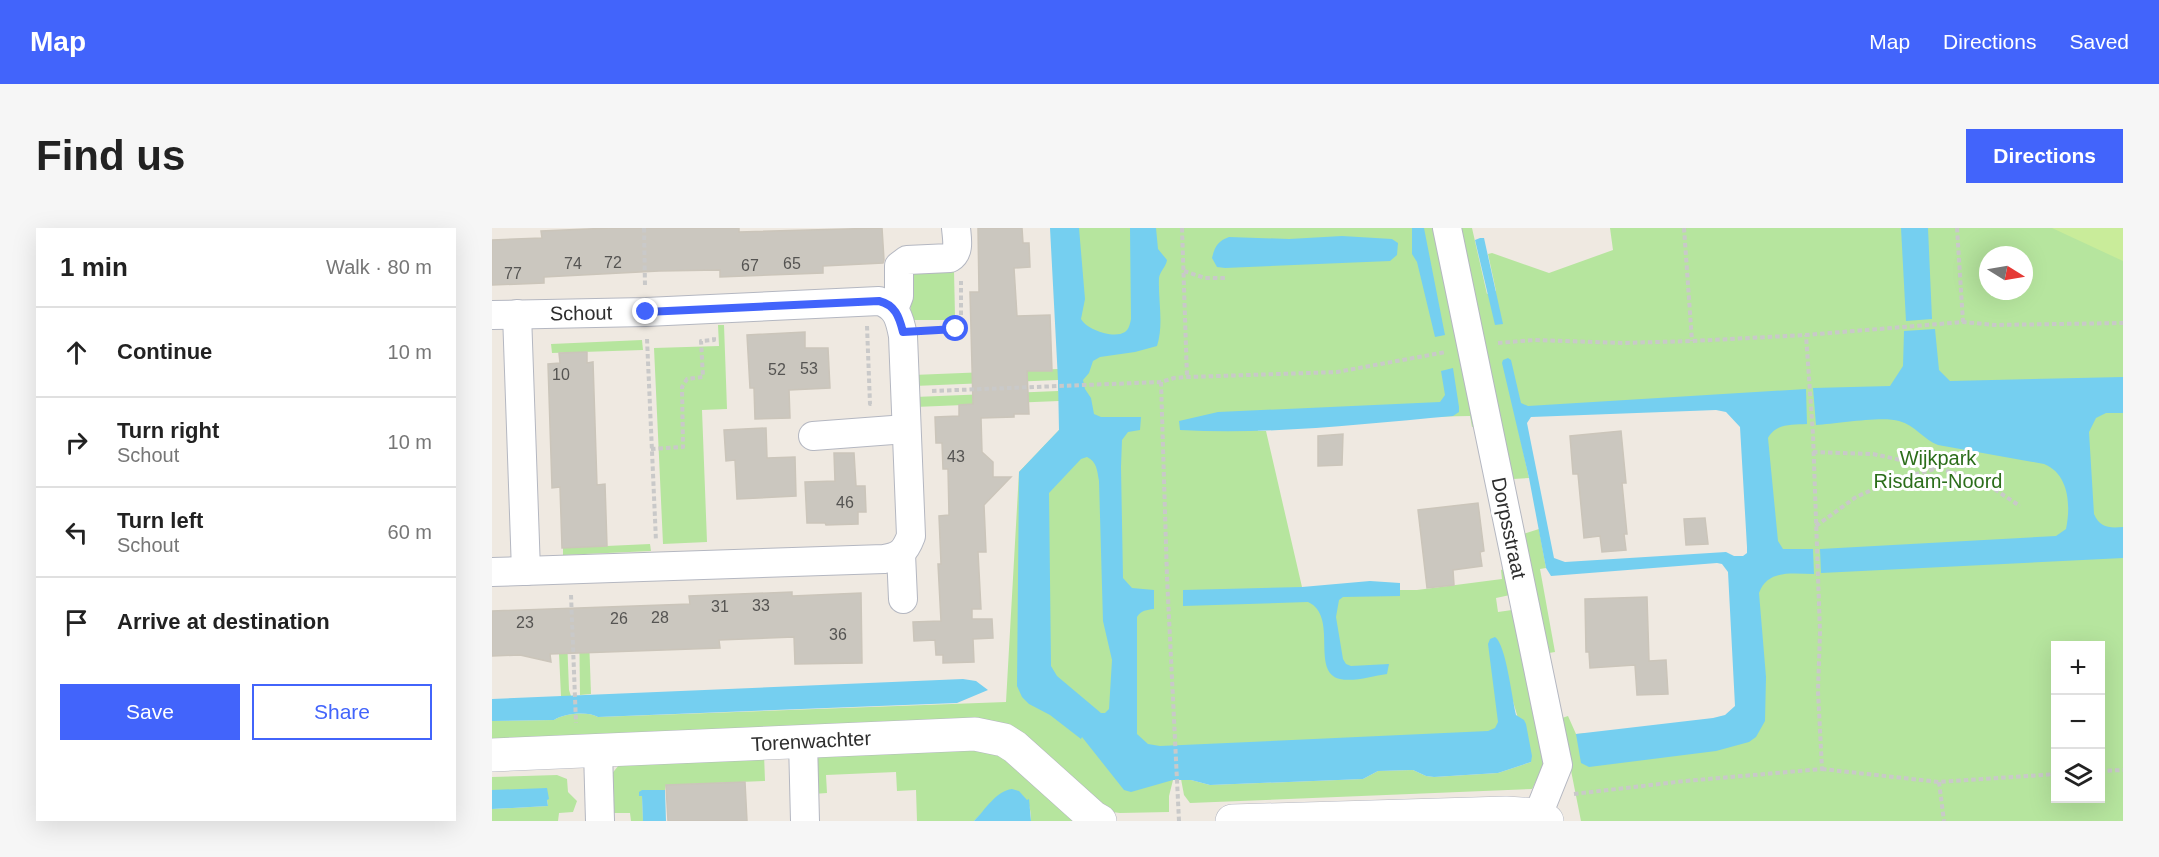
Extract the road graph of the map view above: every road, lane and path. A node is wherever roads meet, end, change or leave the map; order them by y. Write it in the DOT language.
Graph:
graph roads {
  1 [pos="644,228"];
  2 [pos="1182,228"];
  3 [pos="1447,228"];
  4 [pos="1684,228"];
  5 [pos="1957,228"];
  6 [pos="955,242"];
  7 [pos="1184,271"];
  8 [pos="1227,278"];
  9 [pos="867,302"];
  10 [pos="713,309"];
  11 [pos="646,312"];
  12 [pos="505,314"];
  13 [pos="898,320"];
  14 [pos="1963,322"];
  15 [pos="2123,323"];
  16 [pos="1806,335"];
  17 [pos="1692,340"];
  18 [pos="1472,347"];
  19 [pos="1187,377"];
  20 [pos="1161,382"];
  21 [pos="905,408"];
  22 [pos="813,436"];
  23 [pos="651,449"];
  24 [pos="1813,452"];
  25 [pos="1938,468"];
  26 [pos="2020,507"];
  27 [pos="1815,527"];
  28 [pos="901,554"];
  29 [pos="657,566"];
  30 [pos="570,570"];
  31 [pos="526,571"];
  32 [pos="492,572"];
  33 [pos="903,599"];
  34 [pos="576,724"];
  35 [pos="803,741"];
  36 [pos="598,751"];
  37 [pos="492,755"];
  38 [pos="1822,770"];
  39 [pos="2123,770"];
  40 [pos="2105,771"];
  41 [pos="2051,774"];
  42 [pos="1940,782"];
  43 [pos="1544,811"];
  44 [pos="600,821"];
  45 [pos="806,821"];
  46 [pos="1100,821"];
  47 [pos="1179,821"];
  48 [pos="1242,821"];
  49 [pos="1944,821"];
  1 -- 11 [label="path"];
  2 -- 7 [label="path"];
  3 -- 18 [label="street, Dorpsstraat"];
  4 -- 17 [label="path"];
  5 -- 14 [label="path"];
  6 -- 13 [label="street"];
  6 -- 13 [label="path"];
  7 -- 8 [label="path"];
  7 -- 19 [label="path"];
  9 -- 10 [label="street, Schout"];
  9 -- 13 [label="street, Schout"];
  9 -- 21 [label="path"];
  10 -- 11 [label="street, Schout"];
  10 -- 23 [label="path"];
  11 -- 12 [label="street, Schout"];
  11 -- 23 [label="path"];
  12 -- 31 [label="street, Schout"];
  13 -- 21 [label="street"];
  14 -- 15 [label="path"];
  14 -- 16 [label="path"];
  16 -- 17 [label="path"];
  16 -- 24 [label="path"];
  17 -- 18 [label="path"];
  18 -- 19 [label="path"];
  18 -- 43 [label="street, Dorpsstraat"];
  19 -- 20 [label="path"];
  20 -- 21 [label="path"];
  20 -- 47 [label="path"];
  21 -- 22 [label="street"];
  21 -- 28 [label="street"];
  23 -- 29 [label="path"];
  24 -- 25 [label="path"];
  24 -- 27 [label="path"];
  25 -- 26 [label="path"];
  25 -- 27 [label="path"];
  27 -- 38 [label="path"];
  28 -- 29 [label="street"];
  28 -- 33 [label="street"];
  29 -- 30 [label="street"];
  30 -- 31 [label="street"];
  30 -- 34 [label="path"];
  31 -- 32 [label="street"];
  35 -- 36 [label="street, Torenwachter"];
  35 -- 45 [label="street"];
  35 -- 46 [label="street, Torenwachter"];
  36 -- 37 [label="street, Torenwachter"];
  36 -- 44 [label="street"];
  38 -- 42 [label="path"];
  38 -- 43 [label="path"];
  39 -- 40 [label="path"];
  41 -- 42 [label="path"];
  42 -- 49 [label="path"];
  43 -- 48 [label="street"];
}
